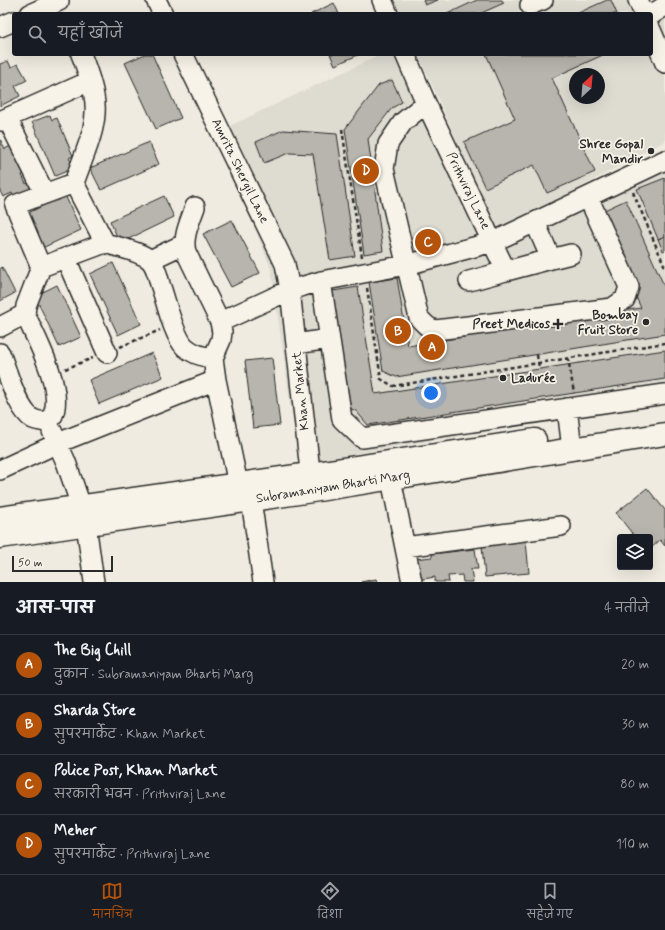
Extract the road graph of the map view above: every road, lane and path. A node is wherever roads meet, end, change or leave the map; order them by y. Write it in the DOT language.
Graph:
graph roads {
  1 [pos="156,0"];
  2 [pos="382,0"];
  3 [pos="638,0"];
  4 [pos="61,5"];
  5 [pos="665,6"];
  6 [pos="37,12"];
  7 [pos="162,12"];
  8 [pos="387,12"];
  9 [pos="643,12"];
  10 [pos="653,14"];
  11 [pos="12,22"];
  12 [pos="0,27"];
  13 [pos="653,35"];
  14 [pos="82,56"];
  15 [pos="184,56"];
  16 [pos="406,56"];
  17 [pos="665,64"];
  18 [pos="90,81"];
  19 [pos="426,103"];
  20 [pos="3,120"];
  21 [pos="665,160"];
  22 [pos="627,178"];
  23 [pos="74,183"];
  24 [pos="45,194"];
  25 [pos="588,197"];
  26 [pos="7,202"];
  27 [pos="195,207"];
  28 [pos="536,222"];
  29 [pos="493,242"];
  30 [pos="105,243"];
  31 [pos="184,244"];
  32 [pos="571,254"];
  33 [pos="66,258"];
  34 [pos="551,259"];
  35 [pos="150,260"];
  36 [pos="406,264"];
  37 [pos="41,267"];
  38 [pos="665,267"];
  39 [pos="506,271"];
  40 [pos="321,281"];
  41 [pos="469,281"];
  42 [pos="290,290"];
  43 [pos="25,314"];
  44 [pos="220,322"];
  45 [pos="0,326"];
  46 [pos="330,339"];
  47 [pos="296,344"];
  48 [pos="0,352"];
  49 [pos="107,353"];
  50 [pos="537,355"];
  51 [pos="213,358"];
  52 [pos="568,358"];
  53 [pos="539,368"];
  54 [pos="216,380"];
  55 [pos="665,394"];
  56 [pos="7,395"];
  57 [pos="570,401"];
  58 [pos="665,420"];
  59 [pos="48,422"];
  60 [pos="665,434"];
  61 [pos="571,442"];
  62 [pos="58,443"];
  63 [pos="0,470"];
  64 [pos="391,479"];
  65 [pos="311,483"];
  66 [pos="244,492"];
  67 [pos="83,515"];
  68 [pos="0,518"];
  69 [pos="561,526"];
  70 [pos="0,537"];
  71 [pos="405,547"];
  72 [pos="94,582"];
  73 [pos="263,582"];
  74 [pos="412,582"];
  1 -- 7 [label="street"];
  2 -- 8 [label="street"];
  3 -- 9 [label="street"];
  4 -- 6 [label="street"];
  5 -- 10 [label="street"];
  11 -- 12 [label="street"];
  13 -- 17 [label="street"];
  14 -- 18 [label="street"];
  15 -- 42 [label="street, Amrita Shergil Lane"];
  16 -- 19 [label="street, Prithviraj Lane"];
  18 -- 20 [label="street"];
  18 -- 23 [label="street"];
  19 -- 29 [label="street, Prithviraj Lane"];
  19 -- 36 [label="street"];
  20 -- 24 [label="street"];
  21 -- 22 [label="street, Prithviraj Lane"];
  22 -- 25 [label="street, Prithviraj Lane"];
  22 -- 38 [label="path"];
  23 -- 24 [label="street"];
  23 -- 30 [label="street"];
  24 -- 26 [label="street"];
  25 -- 28 [label="street, Prithviraj Lane"];
  25 -- 36 [label="street"];
  26 -- 37 [label="street"];
  27 -- 31 [label="street"];
  28 -- 29 [label="street, Prithviraj Lane"];
  28 -- 34 [label="street"];
  29 -- 36 [label="street"];
  29 -- 39 [label="street"];
  30 -- 33 [label="street"];
  30 -- 35 [label="street"];
  31 -- 35 [label="street"];
  31 -- 44 [label="street"];
  32 -- 34 [label="street"];
  33 -- 37 [label="street"];
  33 -- 49 [label="street"];
  34 -- 39 [label="street"];
  35 -- 51 [label="street"];
  36 -- 40 [label="street"];
  37 -- 43 [label="street"];
  39 -- 41 [label="street"];
  40 -- 42 [label="street"];
  40 -- 46 [label="street"];
  42 -- 44 [label="street"];
  42 -- 47 [label="street, Khan Market"];
  43 -- 45 [label="street"];
  43 -- 59 [label="street"];
  44 -- 51 [label="street"];
  46 -- 47 [label="street"];
  46 -- 57 [label="street"];
  47 -- 65 [label="street, Khan Market"];
  48 -- 56 [label="street"];
  50 -- 53 [label="path"];
  51 -- 54 [label="street"];
  52 -- 57 [label="path"];
  54 -- 62 [label="street"];
  54 -- 66 [label="street"];
  55 -- 57 [label="street"];
  56 -- 59 [label="street"];
  57 -- 61 [label="street"];
  58 -- 61 [label="main road, Subramaniyam Bharti Marg"];
  59 -- 62 [label="street"];
  60 -- 61 [label="main road, Subramaniyam Bharti Marg"];
  61 -- 64 [label="main road, Subramaniyam Bharti Marg"];
  61 -- 65 [label="main road, Subramaniyam Bharti Marg"];
  62 -- 63 [label="street"];
  62 -- 67 [label="street"];
  64 -- 65 [label="main road, Subramaniyam Bharti Marg"];
  64 -- 71 [label="street"];
  65 -- 66 [label="main road, Subramaniyam Bharti Marg"];
  66 -- 67 [label="main road, Subramaniyam Bharti Marg"];
  66 -- 73 [label="street"];
  67 -- 68 [label="main road, Subramaniyam Bharti Marg"];
  67 -- 70 [label="main road, Subramaniyam Bharti Marg"];
  67 -- 72 [label="street"];
  69 -- 71 [label="street"];
  71 -- 74 [label="street"];
}
